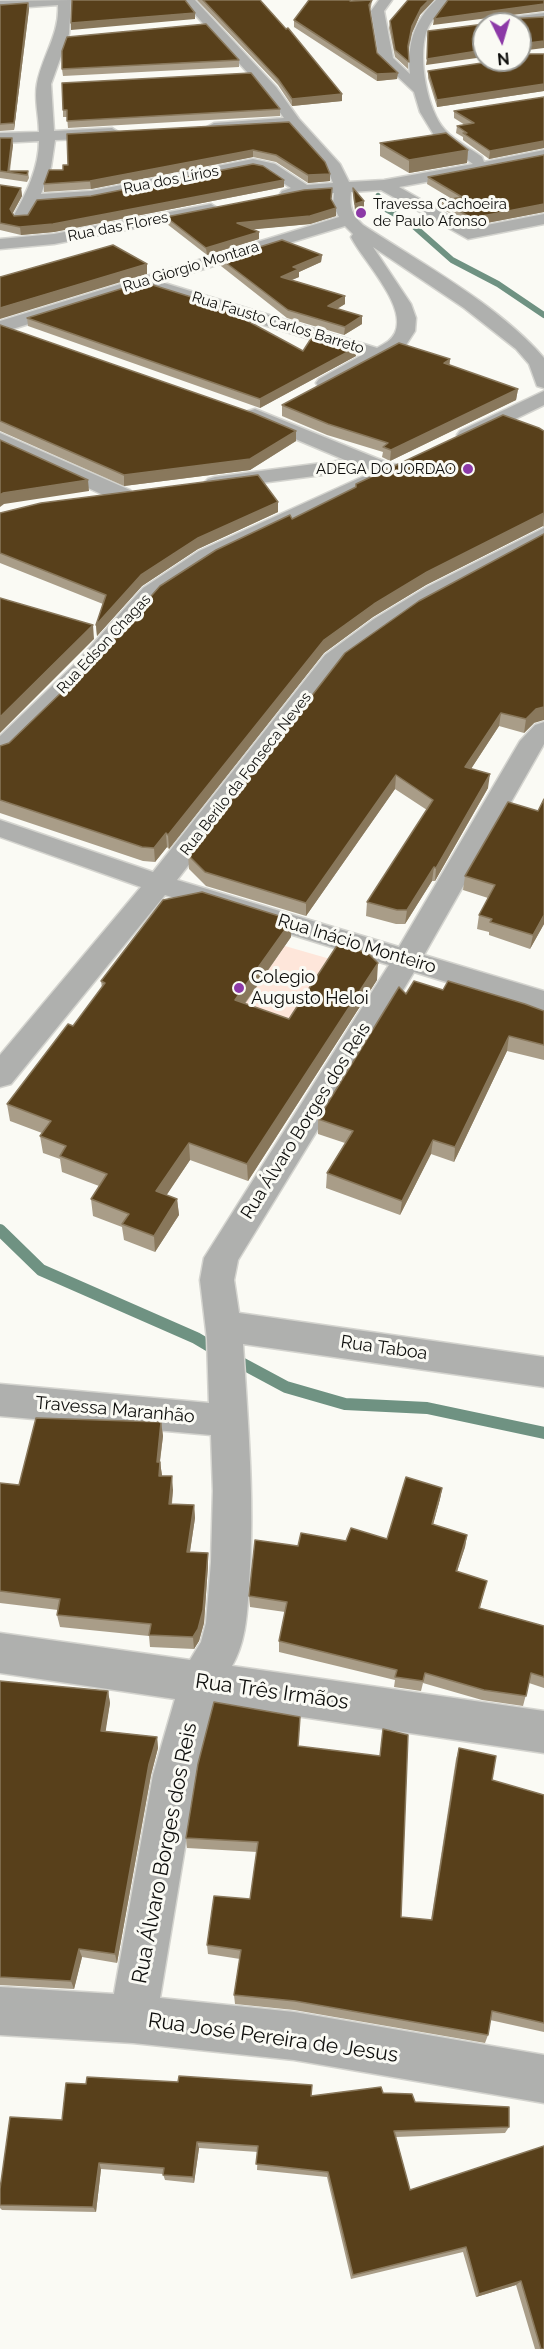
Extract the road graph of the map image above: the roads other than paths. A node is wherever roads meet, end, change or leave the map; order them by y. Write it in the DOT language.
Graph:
graph roads {
  1 [pos="188,0"];
  2 [pos="386,0"];
  3 [pos="444,0"];
  4 [pos="64,1"];
  5 [pos="0,5"];
  6 [pos="210,24"];
  7 [pos="187,26"];
  8 [pos="441,30"];
  9 [pos="419,33"];
  10 [pos="256,73"];
  11 [pos="232,75"];
  12 [pos="420,90"];
  13 [pos="294,122"];
  14 [pos="197,128"];
  15 [pos="131,132"];
  16 [pos="48,137"];
  17 [pos="0,138"];
  18 [pos="544,155"];
  19 [pos="486,166"];
  20 [pos="384,185"];
  21 [pos="343,188"];
  22 [pos="304,190"];
  23 [pos="29,193"];
  24 [pos="269,197"];
  25 [pos="223,207"];
  26 [pos="544,219"];
  27 [pos="352,225"];
  28 [pos="2,244"];
  29 [pos="143,282"];
  30 [pos="1,327"];
  31 [pos="34,338"];
  32 [pos="378,354"];
  33 [pos="544,382"];
  34 [pos="309,392"];
  35 [pos="544,397"];
  36 [pos="280,407"];
  37 [pos="239,410"];
  38 [pos="261,417"];
  39 [pos="503,418"];
  40 [pos="530,428"];
  41 [pos="0,439"];
  42 [pos="443,446"];
  43 [pos="412,461"];
  44 [pos="370,463"];
  45 [pos="391,471"];
  46 [pos="193,486"];
  47 [pos="146,492"];
  48 [pos="123,495"];
  49 [pos="88,500"];
  50 [pos="544,534"];
  51 [pos="544,730"];
  52 [pos="0,750"];
  53 [pos="0,828"];
  54 [pos="159,884"];
  55 [pos="407,959"];
  56 [pos="544,1002"];
  57 [pos="0,1076"];
  58 [pos="224,1333"];
  59 [pos="544,1371"];
  60 [pos="0,1400"];
  61 [pos="228,1414"];
  62 [pos="0,1653"];
  63 [pos="200,1682"];
  64 [pos="544,1732"];
  65 [pos="0,2011"];
  66 [pos="133,2019"];
  67 [pos="544,2079"];
  1 -- 6 [label="street"];
  2 -- 12 [label="street"];
  3 -- 9 [label="street"];
  4 -- 5 [label="street"];
  4 -- 16 [label="street"];
  6 -- 7 [label="street"];
  6 -- 10 [label="street"];
  8 -- 9 [label="street"];
  9 -- 12 [label="street"];
  10 -- 11 [label="street"];
  10 -- 13 [label="street"];
  12 -- 19 [label="street"];
  13 -- 14 [label="street"];
  13 -- 21 [label="street"];
  15 -- 16 [label="street"];
  16 -- 17 [label="street"];
  16 -- 23 [label="street"];
  18 -- 19 [label="street"];
  19 -- 20 [label="street"];
  20 -- 21 [label="street"];
  20 -- 26 [label="street"];
  21 -- 22 [label="street"];
  21 -- 27 [label="street"];
  22 -- 23 [label="street, Rua dos Lírios"];
  22 -- 24 [label="street"];
  23 -- 28 [label="street"];
  25 -- 28 [label="street, Rua das Flores"];
  27 -- 29 [label="street, Rua Giorgio Montara"];
  27 -- 32 [label="street"];
  27 -- 33 [label="street"];
  29 -- 30 [label="street, Rua Giorgio Montara"];
  29 -- 32 [label="street, Rua Fausto Carlos Barreto"];
  30 -- 31 [label="street"];
  32 -- 34 [label="street"];
  35 -- 39 [label="street"];
  36 -- 38 [label="street"];
  37 -- 38 [label="street"];
  38 -- 44 [label="street"];
  39 -- 40 [label="street"];
  39 -- 42 [label="street"];
  41 -- 48 [label="street"];
  43 -- 45 [label="street, Rua Edson Chagas"];
  44 -- 45 [label="street"];
  44 -- 46 [label="street"];
  45 -- 52 [label="street, Rua Edson Chagas"];
  47 -- 48 [label="street"];
  48 -- 49 [label="street"];
  50 -- 54 [label="street, Rua Berilo da Fonseca Neves"];
  51 -- 55 [label="street, Rua Álvaro Borges dos Reis"];
  53 -- 54 [label="street, Rua Inácio Monteiro"];
  54 -- 55 [label="street, Rua Inácio Monteiro"];
  54 -- 57 [label="street, Rua Berilo da Fonseca Neves"];
  55 -- 56 [label="street, Rua Inácio Monteiro"];
  55 -- 58 [label="street, Rua Álvaro Borges dos Reis"];
  58 -- 59 [label="street, Rua Taboa"];
  58 -- 61 [label="street, Rua Álvaro Borges dos Reis"];
  60 -- 61 [label="street, Travessa Maranhão"];
  61 -- 63 [label="street, Rua Álvaro Borges dos Reis"];
  62 -- 63 [label="street, Rua Três Irmãos"];
  63 -- 64 [label="street, Rua Três Irmãos"];
  63 -- 66 [label="street, Rua Álvaro Borges dos Reis"];
  65 -- 66 [label="street, Rua José Pereira de Jesus"];
  66 -- 67 [label="street, Rua José Pereira de Jesus"];
}
